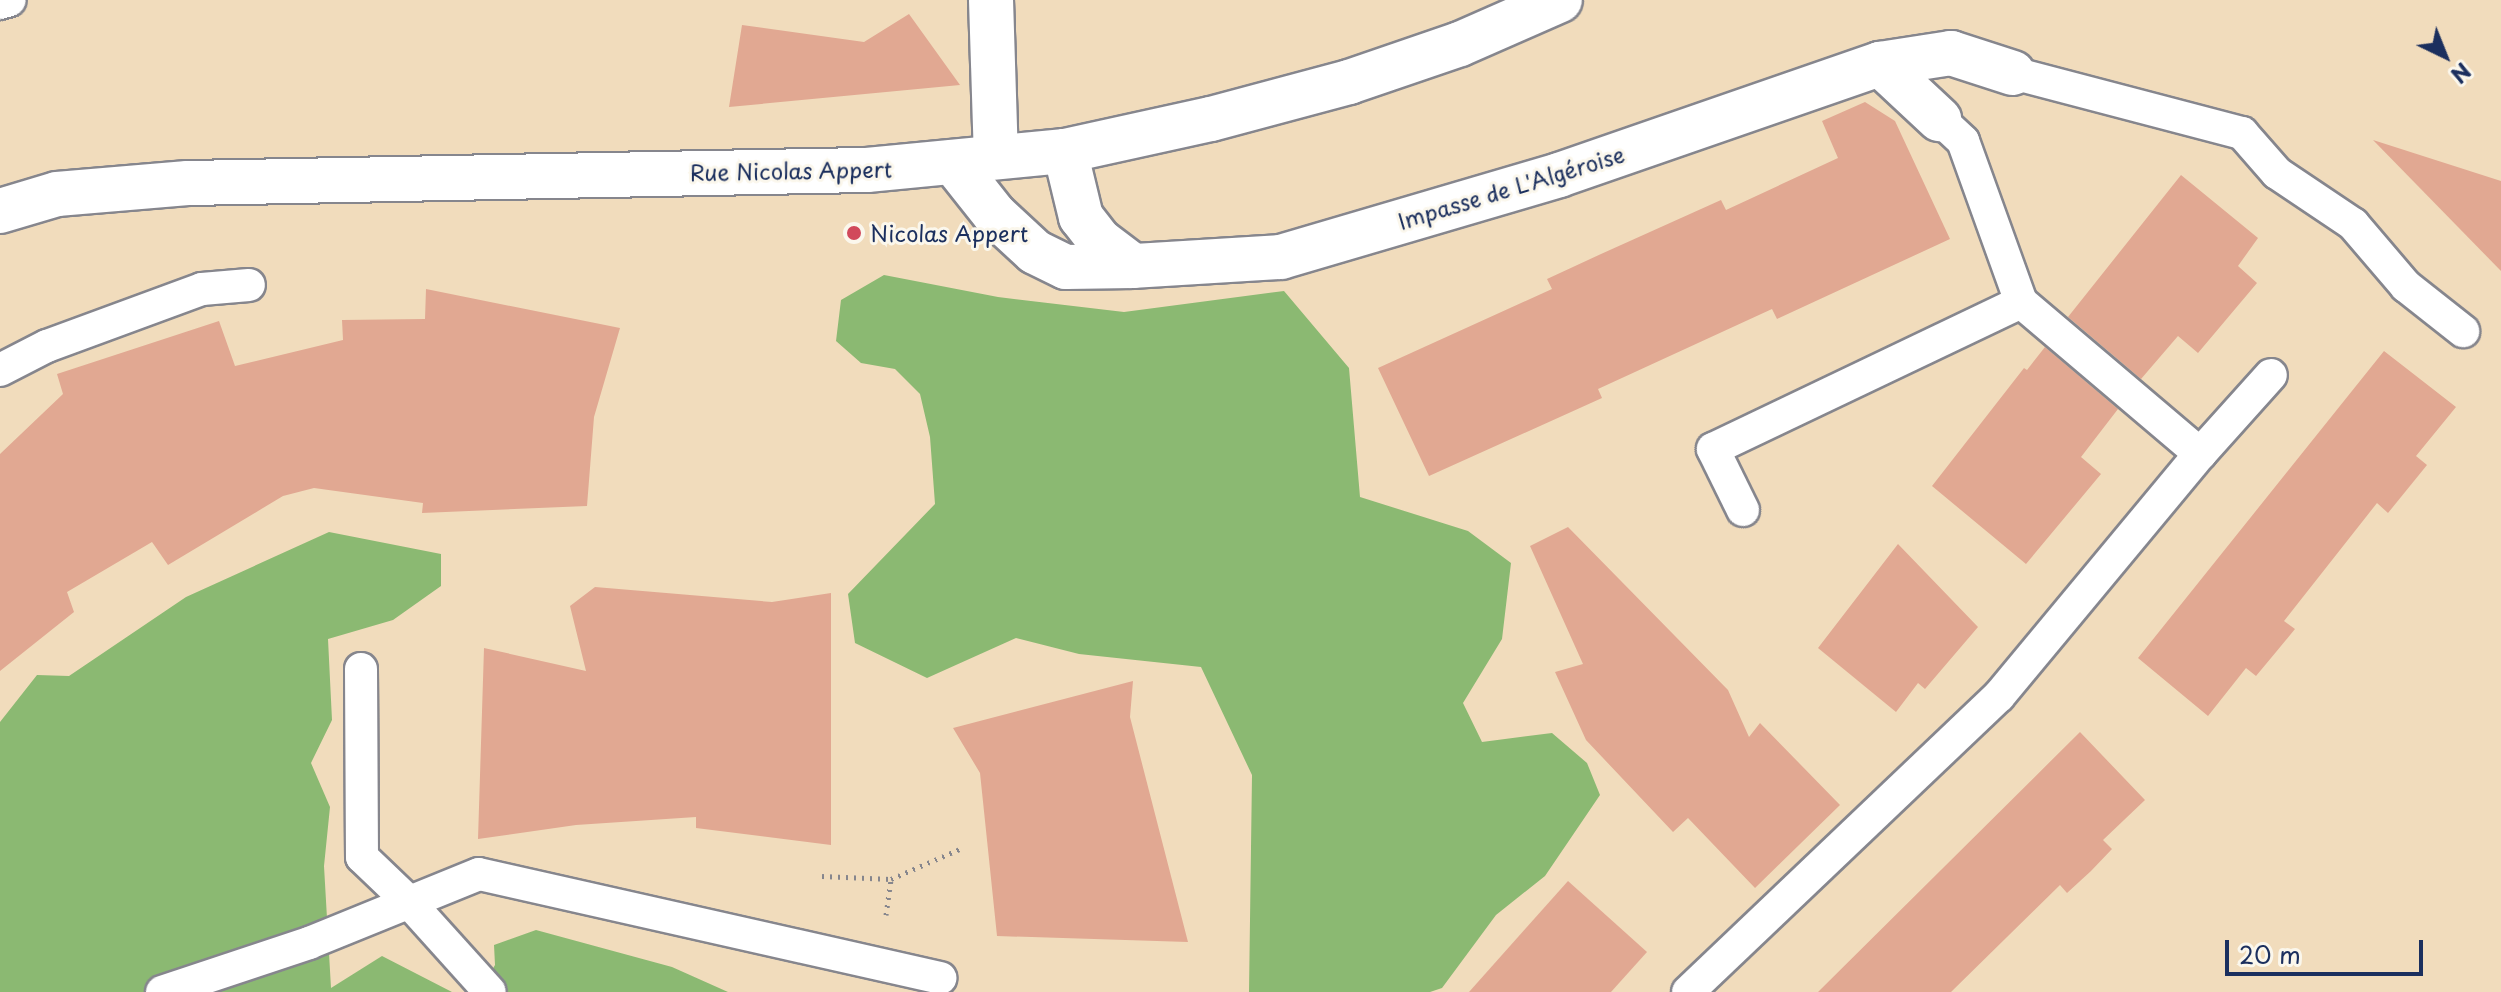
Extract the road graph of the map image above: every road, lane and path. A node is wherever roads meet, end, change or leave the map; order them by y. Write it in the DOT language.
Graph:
graph roads {
  1 [pos="10,0"];
  2 [pos="991,0"];
  3 [pos="1560,0"];
  4 [pos="0,3"];
  5 [pos="1880,64"];
  6 [pos="2013,73"];
  7 [pos="1939,119"];
  8 [pos="1065,151"];
  9 [pos="996,157"];
  10 [pos="953,162"];
  11 [pos="0,211"];
  12 [pos="1133,266"];
  13 [pos="249,285"];
  14 [pos="2021,302"];
  15 [pos="2463,331"];
  16 [pos="0,370"];
  17 [pos="2271,375"];
  18 [pos="2200,454"];
  19 [pos="1743,510"];
  20 [pos="361,669"];
  21 [pos="962,848"];
  22 [pos="822,876"];
  23 [pos="408,901"];
  24 [pos="940,978"];
  25 [pos="162,992"];
  26 [pos="490,992"];
  27 [pos="1688,992"];
  1 -- 4 [label="lane"];
  2 -- 9 [label="street"];
  3 -- 8 [label="street, Rue Nicolas Appert"];
  5 -- 6 [label="street, Impasse de L'Algéroise"];
  5 -- 7 [label="street"];
  5 -- 12 [label="street, Impasse de L'Algéroise"];
  6 -- 15 [label="lane"];
  7 -- 14 [label="lane"];
  8 -- 9 [label="street, Rue Nicolas Appert"];
  8 -- 12 [label="street"];
  9 -- 10 [label="street, Rue Nicolas Appert"];
  10 -- 11 [label="street, Rue Nicolas Appert"];
  10 -- 12 [label="street, Impasse de L'Algéroise"];
  13 -- 16 [label="lane"];
  14 -- 18 [label="lane"];
  14 -- 19 [label="lane"];
  17 -- 18 [label="lane"];
  18 -- 27 [label="lane"];
  20 -- 23 [label="lane"];
  21 -- 22 [label="path"];
  23 -- 24 [label="lane"];
  23 -- 25 [label="lane"];
  23 -- 26 [label="lane"];
}
